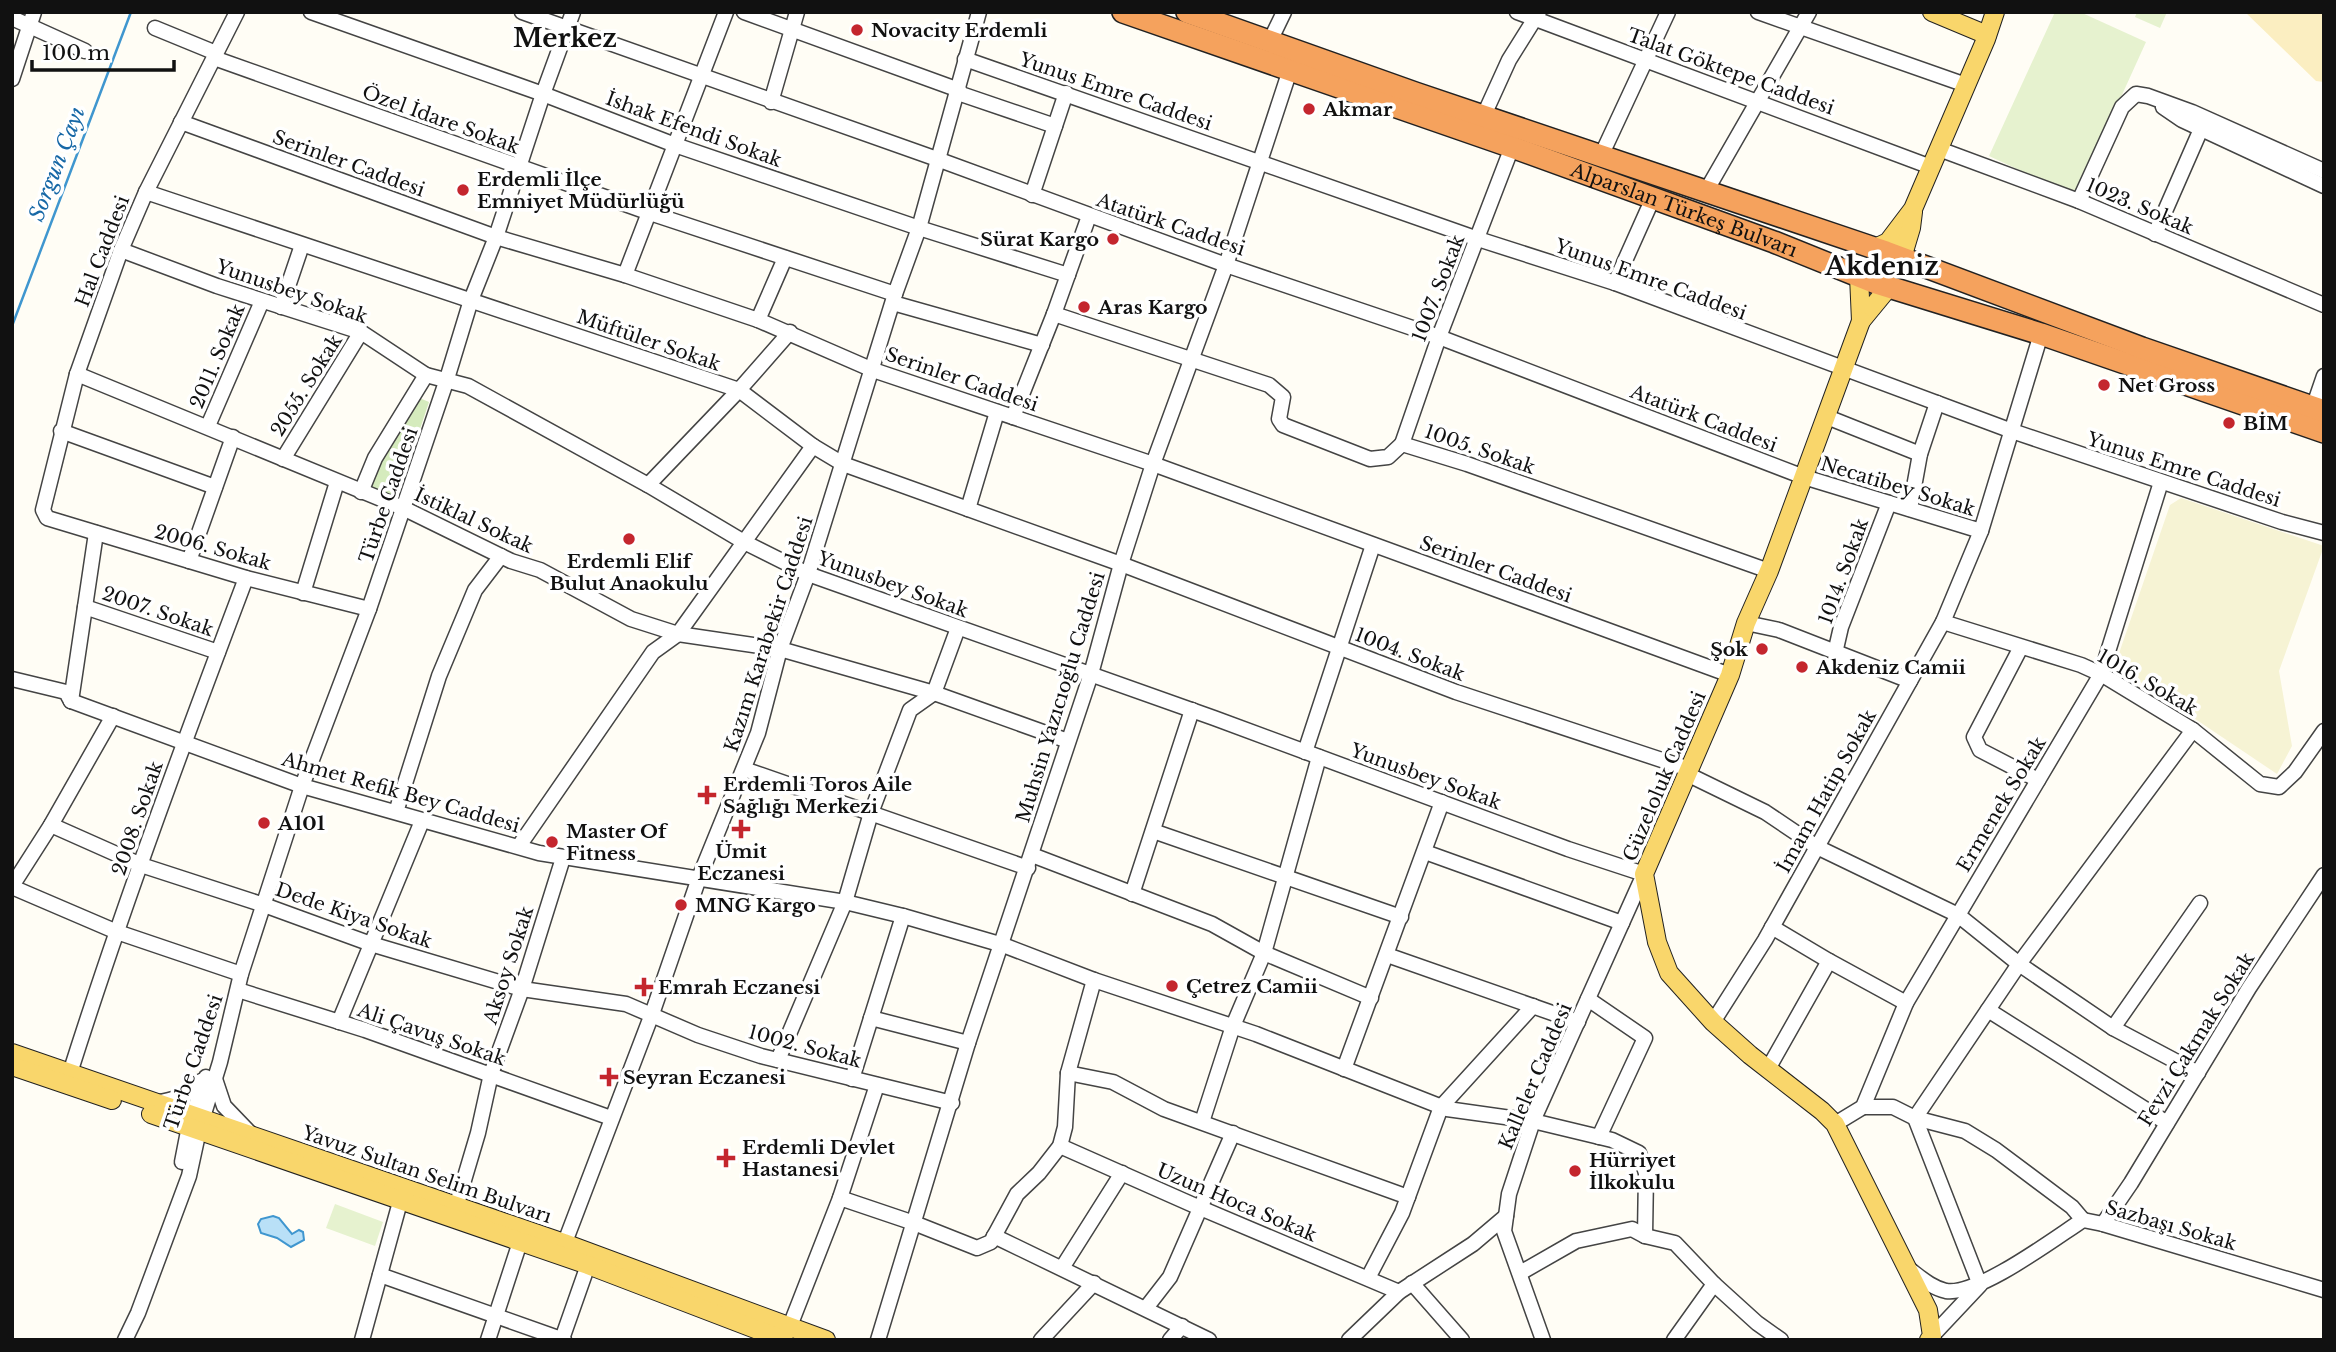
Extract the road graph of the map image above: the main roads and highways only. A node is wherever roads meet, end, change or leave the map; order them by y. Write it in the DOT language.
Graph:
graph roads {
  1 [pos="1123,12"];
  2 [pos="1187,12"];
  3 [pos="1932,12"];
  4 [pos="1962,12"];
  5 [pos="1991,24"];
  6 [pos="1913,209"];
  7 [pos="1873,248"];
  8 [pos="1902,258"];
  9 [pos="1858,276"];
  10 [pos="1889,287"];
  11 [pos="1861,321"];
  12 [pos="2319,410"];
  13 [pos="2324,432"];
  14 [pos="12,1053"];
  15 [pos="12,1066"];
  16 [pos="196,1122"];
  17 [pos="562,1249"];
  18 [pos="787,1333"];
  19 [pos="1931,1338"];
  20 [pos="826,1340"];
  1 -- 9 [label="highway, Alparslan Türkeş Bulvarı"];
  2 -- 7 [label="highway, Alparslan Türkeş Bulvarı"];
  3 -- 5 [label="main road"];
  4 -- 5 [label="main road"];
  5 -- 6 [label="main road"];
  6 -- 7 [label="main road"];
  6 -- 8 [label="main road"];
  7 -- 8 [label="highway, Alparslan Türkeş Bulvarı"];
  7 -- 9 [label="highway"];
  8 -- 10 [label="highway"];
  8 -- 12 [label="highway, Alparslan Türkeş Bulvarı"];
  9 -- 10 [label="highway, Alparslan Türkeş Bulvarı"];
  9 -- 11 [label="main road, Güzeloluk Caddesi"];
  10 -- 11 [label="main road, Güzeloluk Caddesi"];
  10 -- 13 [label="highway, Alparslan Türkeş Bulvarı"];
  11 -- 19 [label="main road, Güzeloluk Caddesi"];
  14 -- 16 [label="main road, Yavuz Sultan Selim Bulvarı"];
  15 -- 16 [label="main road, Yavuz Sultan Selim Bulvarı"];
  16 -- 17 [label="main road, Yavuz Sultan Selim Bulvarı"];
  16 -- 17 [label="main road, Yavuz Sultan Selim Bulvarı"];
  17 -- 18 [label="main road, Yavuz Sultan Selim Bulvarı"];
  17 -- 18 [label="main road, Yavuz Sultan Selim Bulvarı"];
  18 -- 20 [label="main road, Yavuz Sultan Selim Bulvarı"];
}
